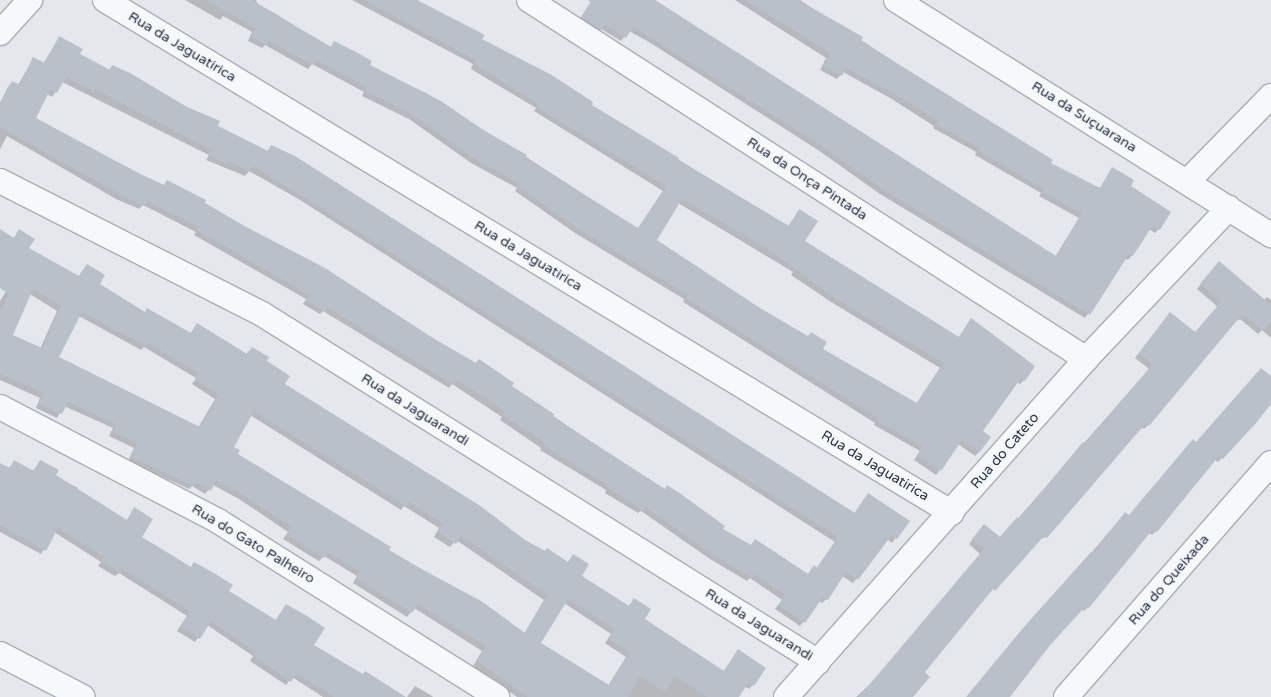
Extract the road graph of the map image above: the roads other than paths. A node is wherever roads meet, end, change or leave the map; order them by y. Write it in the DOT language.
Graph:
graph roads {
  1 [pos="30,0"];
  2 [pos="105,0"];
  3 [pos="529,0"];
  4 [pos="896,0"];
  5 [pos="0,33"];
  6 [pos="1271,96"];
  7 [pos="0,182"];
  8 [pos="1187,182"];
  9 [pos="1228,208"];
  10 [pos="1271,235"];
  11 [pos="1086,359"];
  12 [pos="0,407"];
  13 [pos="1271,463"];
  14 [pos="952,513"];
  15 [pos="0,654"];
  16 [pos="818,662"];
  17 [pos="83,697"];
  18 [pos="496,697"];
  19 [pos="786,697"];
  20 [pos="1066,697"];
  1 -- 5 [label="street"];
  2 -- 14 [label="street, Rua da Jaguatirica"];
  3 -- 11 [label="street, Rua da Onça Pintada"];
  4 -- 8 [label="street, Rua da Suçuarana"];
  6 -- 8 [label="street"];
  7 -- 16 [label="street, Rua da Jaguarandi"];
  8 -- 9 [label="street, Rua da Suçuarana"];
  9 -- 10 [label="street, Rua da Suçuarana"];
  9 -- 11 [label="street, Rua do Cateto"];
  11 -- 14 [label="street, Rua do Cateto"];
  12 -- 18 [label="street, Rua do Gato Palheiro"];
  13 -- 20 [label="street, Rua do Queixada"];
  14 -- 16 [label="street, Rua do Cateto"];
  15 -- 17 [label="street"];
  16 -- 19 [label="street, Rua do Cateto"];
}
